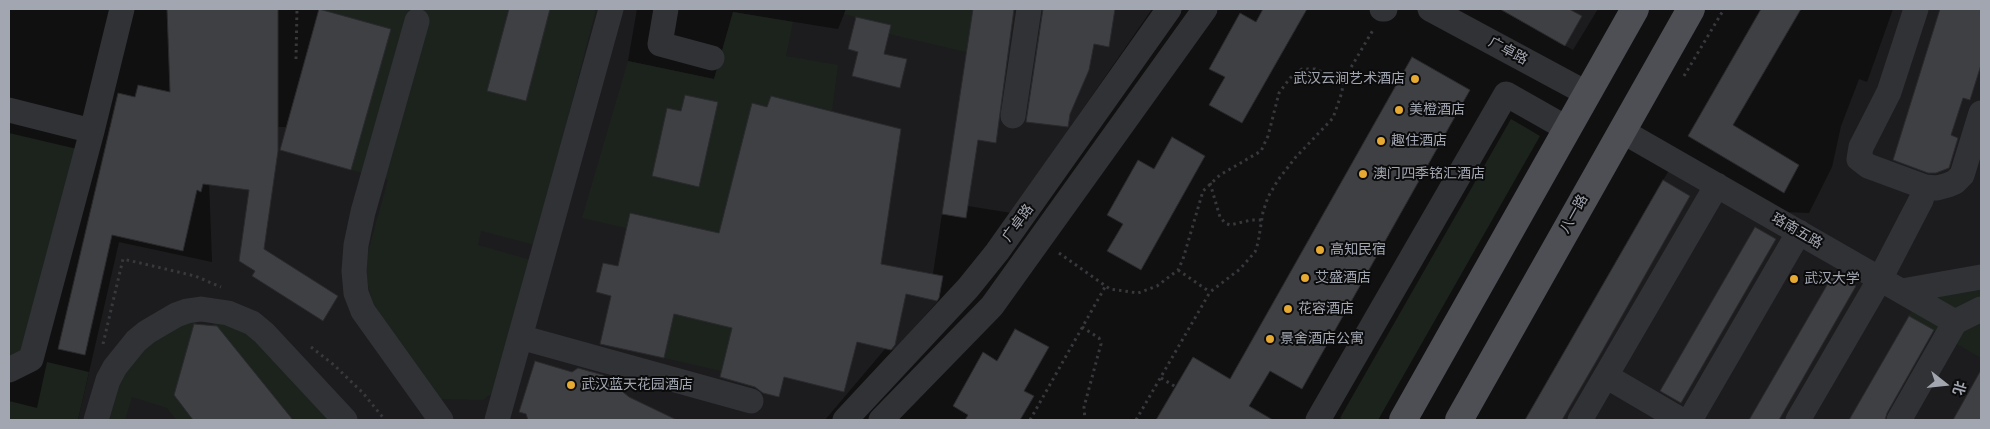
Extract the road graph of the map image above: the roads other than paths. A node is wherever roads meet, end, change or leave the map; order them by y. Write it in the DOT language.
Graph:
graph roads {
  1 [pos="122,9"];
  2 [pos="611,9"];
  3 [pos="666,9"];
  4 [pos="1029,9"];
  5 [pos="1169,9"];
  6 [pos="1206,9"];
  7 [pos="1430,9"];
  8 [pos="1635,9"];
  9 [pos="1691,9"];
  10 [pos="1916,9"];
  11 [pos="417,21"];
  12 [pos="712,58"];
  13 [pos="1586,93"];
  14 [pos="9,110"];
  15 [pos="1981,113"];
  16 [pos="1013,116"];
  17 [pos="1566,128"];
  18 [pos="92,131"];
  19 [pos="1622,131"];
  20 [pos="1717,186"];
  21 [pos="1925,187"];
  22 [pos="1799,232"];
  23 [pos="1981,278"];
  24 [pos="1880,279"];
  25 [pos="1902,292"];
  26 [pos="1981,309"];
  27 [pos="1955,322"];
  28 [pos="520,337"];
  29 [pos="9,370"];
  30 [pos="1606,376"];
  31 [pos="752,401"];
  32 [pos="96,420"];
  33 [pos="345,420"];
  34 [pos="441,420"];
  35 [pos="498,420"];
  36 [pos="845,420"];
  37 [pos="881,420"];
  38 [pos="1318,420"];
  39 [pos="1403,420"];
  40 [pos="1458,420"];
  41 [pos="1580,420"];
  42 [pos="1681,420"];
  43 [pos="1690,420"];
  44 [pos="1798,420"];
  45 [pos="1899,420"];
  1 -- 18 [label="street"];
  2 -- 28 [label="street"];
  3 -- 12 [label="street"];
  4 -- 16 [label="street"];
  5 -- 36 [label="street, 广卓路"];
  6 -- 37 [label="street"];
  7 -- 13 [label="street, 广卓路"];
  8 -- 13 [label="main road"];
  9 -- 19 [label="main road, 八一路"];
  10 -- 21 [label="street"];
  11 -- 34 [label="street"];
  13 -- 17 [label="main road"];
  14 -- 18 [label="street"];
  15 -- 21 [label="street"];
  17 -- 38 [label="street"];
  17 -- 39 [label="main road"];
  18 -- 29 [label="street"];
  19 -- 20 [label="street, 珞南五路"];
  19 -- 40 [label="main road, 八一路"];
  20 -- 22 [label="street, 珞南五路"];
  20 -- 30 [label="street"];
  21 -- 24 [label="street"];
  22 -- 24 [label="street, 珞南五路"];
  22 -- 43 [label="street"];
  23 -- 25 [label="street"];
  24 -- 25 [label="street, 珞南五路"];
  24 -- 44 [label="street"];
  25 -- 27 [label="street, 珞南五路"];
  26 -- 27 [label="street"];
  27 -- 45 [label="street"];
  28 -- 31 [label="street"];
  28 -- 35 [label="street"];
  30 -- 41 [label="street"];
  30 -- 42 [label="street"];
  32 -- 33 [label="street"];
}
